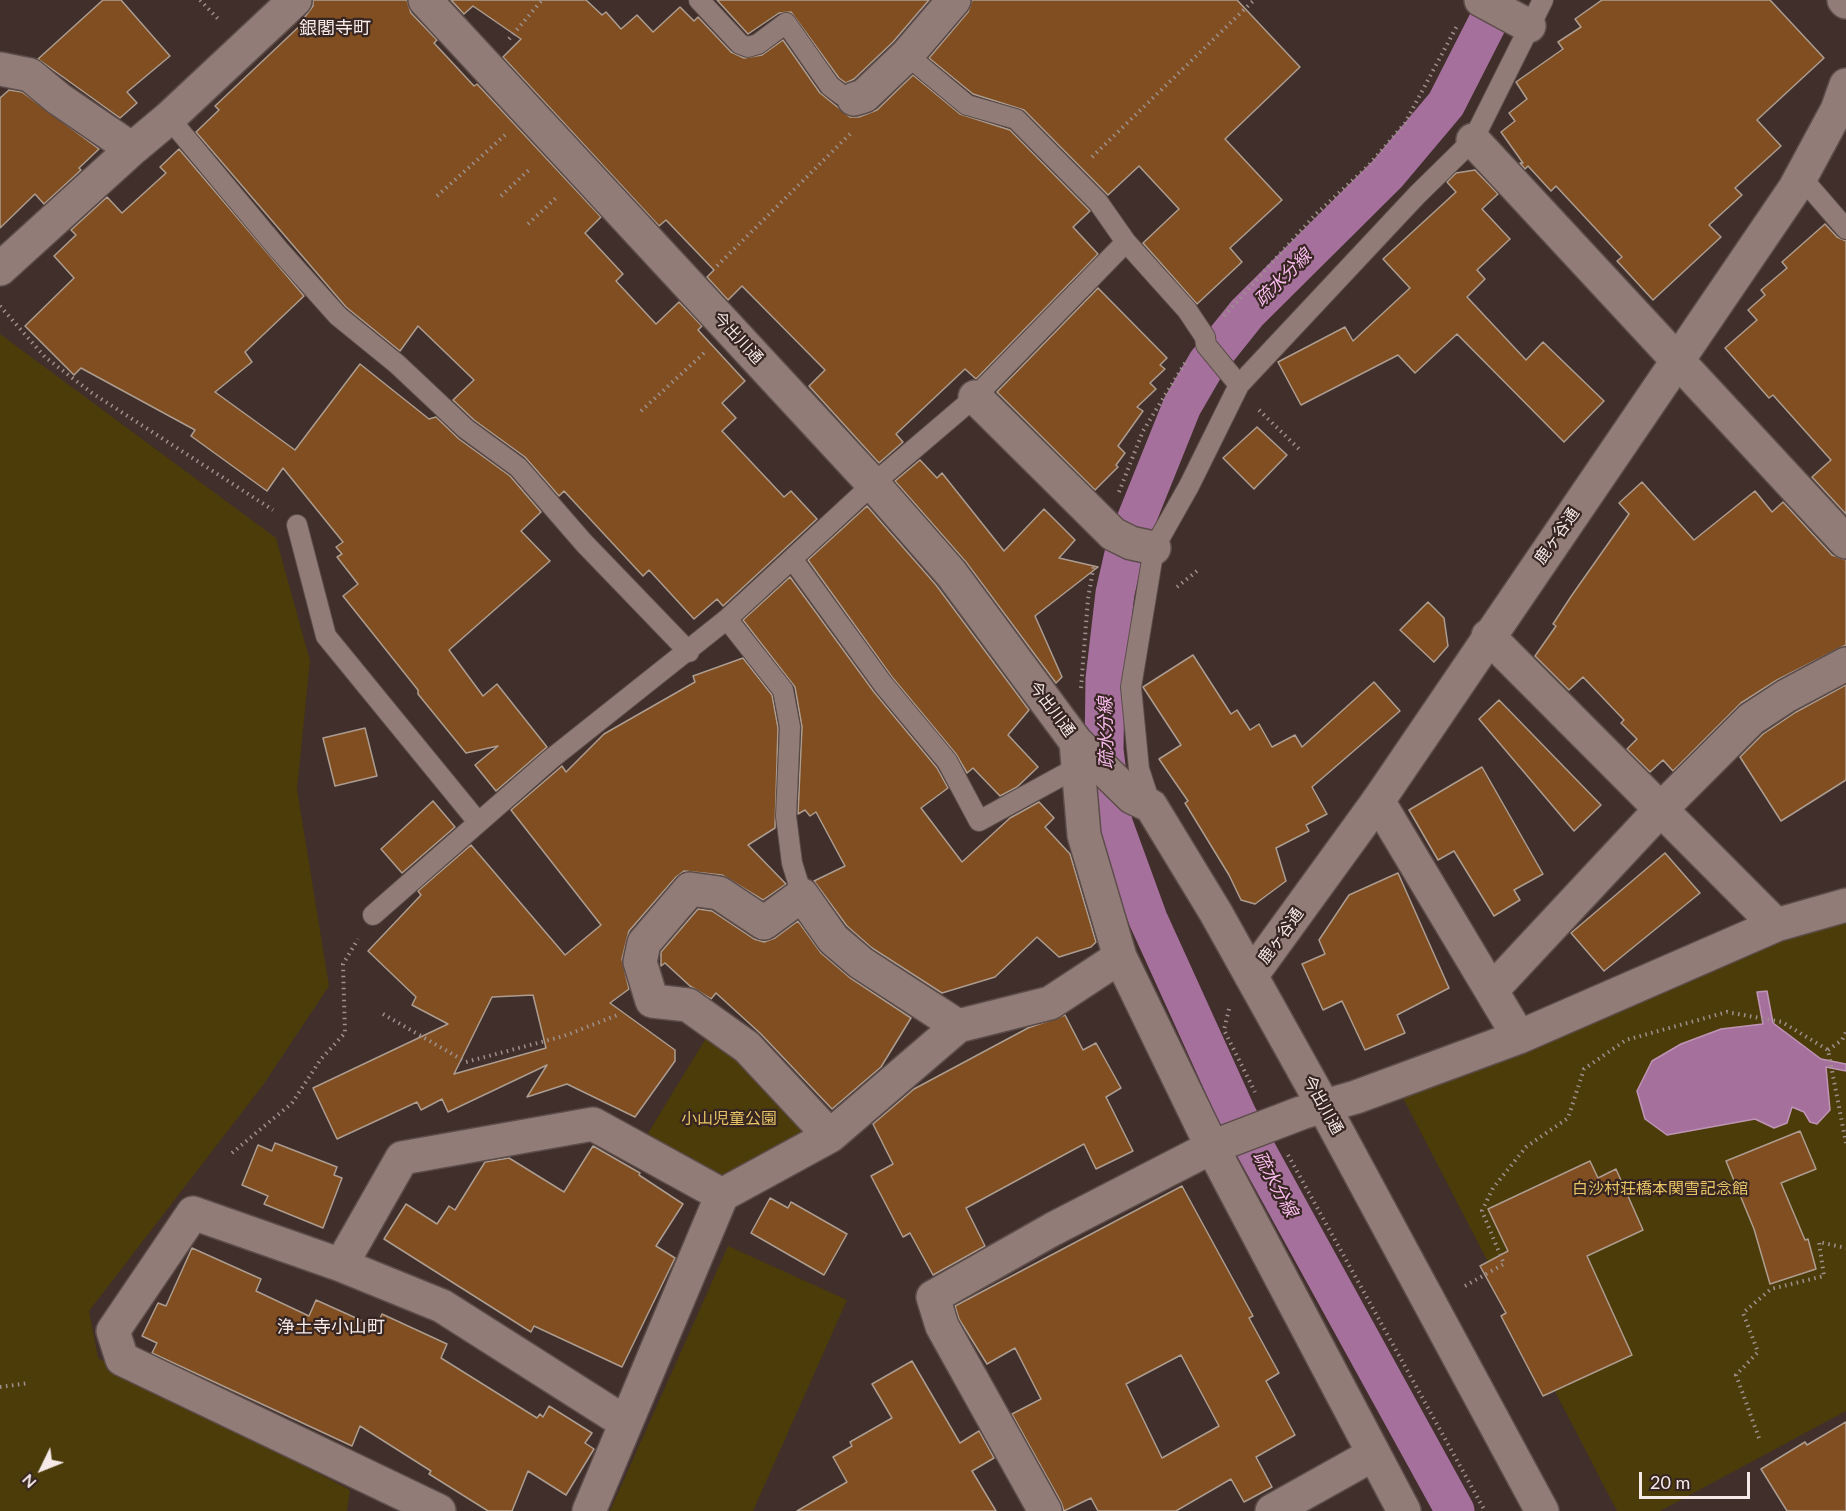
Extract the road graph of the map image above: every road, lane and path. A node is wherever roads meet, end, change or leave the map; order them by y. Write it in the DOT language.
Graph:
graph roads {
  1 [pos="295,0"];
  2 [pos="425,0"];
  3 [pos="542,0"];
  4 [pos="699,0"];
  5 [pos="954,0"];
  6 [pos="1254,0"];
  7 [pos="1500,10"];
  8 [pos="907,55"];
  9 [pos="485,67"];
  10 [pos="0,69"];
  11 [pos="1846,85"];
  12 [pos="854,99"];
  13 [pos="169,118"];
  14 [pos="511,130"];
  15 [pos="1473,140"];
  16 [pos="556,144"];
  17 [pos="132,149"];
  18 [pos="583,172"];
  19 [pos="1072,177"];
  20 [pos="1801,177"];
  21 [pos="437,196"];
  22 [pos="501,196"];
  23 [pos="528,224"];
  24 [pos="1846,229"];
  25 [pos="1126,242"];
  26 [pos="0,269"];
  27 [pos="694,290"];
  28 [pos="0,306"];
  29 [pos="730,329"];
  30 [pos="1205,341"];
  31 [pos="1678,361"];
  32 [pos="1239,385"];
  33 [pos="975,398"];
  34 [pos="641,411"];
  35 [pos="1299,450"];
  36 [pos="873,484"];
  37 [pos="297,525"];
  38 [pos="1133,542"];
  39 [pos="1846,542"];
  40 [pos="793,560"];
  41 [pos="727,619"];
  42 [pos="1488,636"];
  43 [pos="689,652"];
  44 [pos="1846,664"];
  45 [pos="1082,756"];
  46 [pos="1378,801"];
  47 [pos="1151,806"];
  48 [pos="1660,810"];
  49 [pos="478,822"];
  50 [pos="802,895"];
  51 [pos="1846,905"];
  52 [pos="373,915"];
  53 [pos="1776,925"];
  54 [pos="1120,957"];
  55 [pos="1251,976"];
  56 [pos="1492,990"];
  57 [pos="651,1001"];
  58 [pos="1229,1006"];
  59 [pos="383,1014"];
  60 [pos="958,1026"];
  61 [pos="1846,1032"];
  62 [pos="1519,1037"];
  63 [pos="1828,1050"];
  64 [pos="1323,1105"];
  65 [pos="1844,1119"];
  66 [pos="1251,1131"];
  67 [pos="830,1136"];
  68 [pos="1846,1143"];
  69 [pos="232,1153"];
  70 [pos="722,1195"];
  71 [pos="1846,1248"];
  72 [pos="341,1265"];
  73 [pos="1465,1286"];
  74 [pos="30,1383"];
  75 [pos="0,1387"];
  76 [pos="626,1423"];
  77 [pos="1759,1438"];
  78 [pos="1374,1454"];
  79 [pos="439,1511"];
  80 [pos="589,1511"];
  81 [pos="1045,1511"];
  82 [pos="1272,1511"];
  83 [pos="1404,1511"];
  84 [pos="1485,1511"];
  85 [pos="1542,1511"];
  1 -- 13 [label="street"];
  2 -- 9 [label="street, 今出川通"];
  3 -- 9 [label="path"];
  4 -- 12 [label="lane"];
  5 -- 8 [label="street"];
  6 -- 19 [label="path"];
  7 -- 15 [label="lane"];
  7 -- 30 [label="path"];
  8 -- 12 [label="street"];
  8 -- 19 [label="lane"];
  9 -- 16 [label="street, 今出川通"];
  10 -- 17 [label="street"];
  11 -- 20 [label="street, 鹿ヶ谷通"];
  12 -- 27 [label="path"];
  13 -- 17 [label="street"];
  13 -- 43 [label="lane"];
  14 -- 21 [label="path"];
  15 -- 31 [label="street"];
  15 -- 32 [label="lane"];
  16 -- 18 [label="street, 今出川通"];
  16 -- 22 [label="path"];
  17 -- 26 [label="street"];
  18 -- 23 [label="path"];
  18 -- 27 [label="street, 今出川通"];
  19 -- 25 [label="lane"];
  20 -- 24 [label="lane"];
  20 -- 31 [label="street, 鹿ヶ谷通"];
  25 -- 30 [label="lane"];
  25 -- 33 [label="lane"];
  27 -- 29 [label="street, 今出川通"];
  28 -- 37 [label="path"];
  29 -- 34 [label="path"];
  29 -- 36 [label="street, 今出川通"];
  30 -- 32 [label="lane"];
  31 -- 39 [label="street"];
  31 -- 42 [label="street, 鹿ヶ谷通"];
  32 -- 35 [label="path"];
  32 -- 38 [label="lane"];
  33 -- 36 [label="lane"];
  33 -- 38 [label="street"];
  36 -- 40 [label="lane"];
  36 -- 45 [label="street, 今出川通"];
  37 -- 49 [label="lane"];
  38 -- 47 [label="lane"];
  40 -- 41 [label="lane"];
  40 -- 45 [label="lane"];
  41 -- 43 [label="lane"];
  41 -- 50 [label="lane"];
  42 -- 46 [label="street, 鹿ヶ谷通"];
  42 -- 48 [label="street"];
  43 -- 49 [label="lane"];
  44 -- 48 [label="street"];
  45 -- 47 [label="street, 今出川通"];
  45 -- 54 [label="street"];
  46 -- 55 [label="street, 鹿ヶ谷通"];
  46 -- 56 [label="street"];
  47 -- 55 [label="street, 今出川通"];
  48 -- 53 [label="street"];
  48 -- 56 [label="street"];
  49 -- 52 [label="lane"];
  50 -- 57 [label="street"];
  50 -- 60 [label="street"];
  51 -- 53 [label="street"];
  52 -- 69 [label="path"];
  53 -- 62 [label="street"];
  54 -- 60 [label="street"];
  54 -- 66 [label="street"];
  55 -- 64 [label="street, 今出川通"];
  56 -- 62 [label="street"];
  57 -- 59 [label="path"];
  57 -- 67 [label="street"];
  58 -- 66 [label="path"];
  60 -- 67 [label="street"];
  61 -- 63 [label="path"];
  62 -- 64 [label="street"];
  63 -- 65 [label="path"];
  63 -- 73 [label="path"];
  64 -- 66 [label="street"];
  64 -- 85 [label="street, 今出川通"];
  65 -- 68 [label="path"];
  66 -- 78 [label="street"];
  66 -- 81 [label="street"];
  66 -- 84 [label="path"];
  67 -- 70 [label="street"];
  70 -- 72 [label="street"];
  70 -- 76 [label="street"];
  71 -- 77 [label="path"];
  72 -- 76 [label="street"];
  72 -- 79 [label="street"];
  74 -- 75 [label="path"];
  76 -- 80 [label="street"];
  78 -- 82 [label="street"];
  78 -- 83 [label="street"];
}
